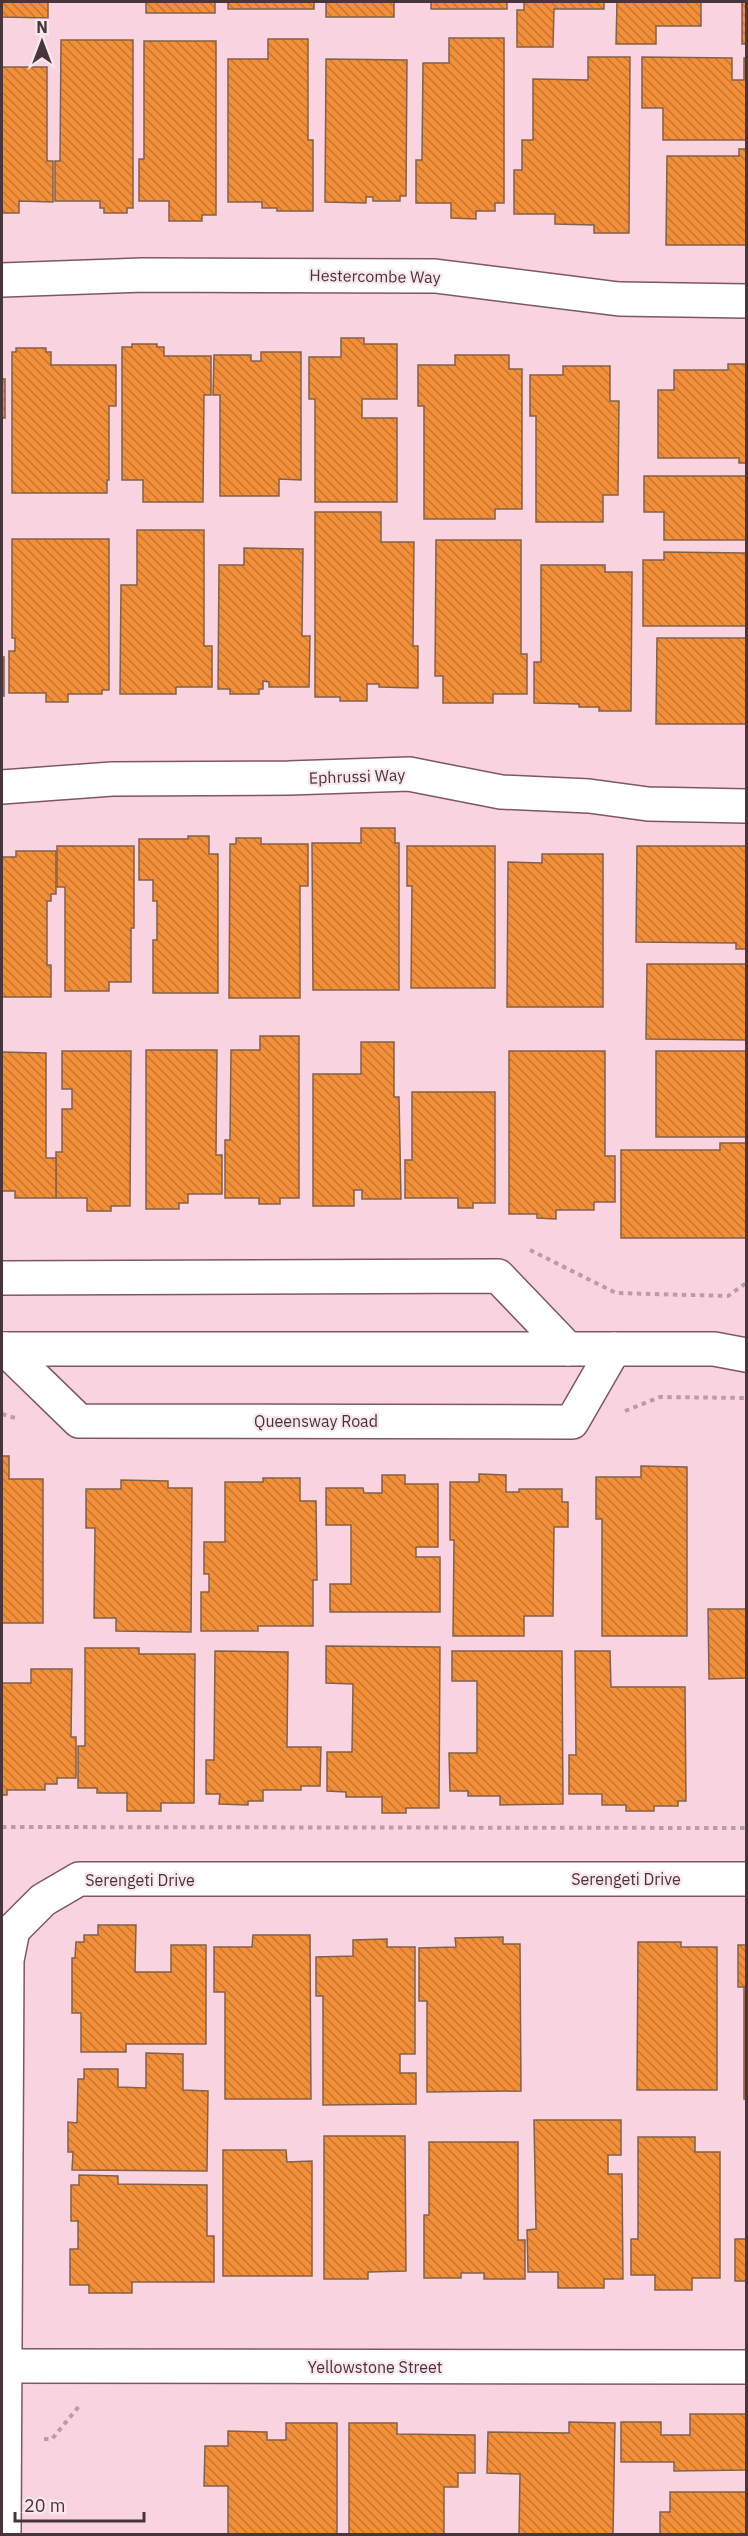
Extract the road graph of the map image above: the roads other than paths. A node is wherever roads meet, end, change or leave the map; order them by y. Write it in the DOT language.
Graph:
graph roads {
  1 [pos="2,280"];
  2 [pos="747,301"];
  3 [pos="2,787"];
  4 [pos="747,806"];
  5 [pos="2,1278"];
  6 [pos="747,1340"];
  7 [pos="3,1349"];
  8 [pos="568,1349"];
  9 [pos="614,1349"];
  10 [pos="714,1349"];
  11 [pos="747,1355"];
  12 [pos="747,1879"];
  13 [pos="4,2366"];
  14 [pos="747,2367"];
  15 [pos="4,2535"];
  1 -- 2 [label="street, Hestercombe Way"];
  3 -- 4 [label="street, Ephrussi Way"];
  5 -- 8 [label="street"];
  6 -- 10 [label="street, Queensway Road"];
  7 -- 8 [label="street, Queensway Road"];
  7 -- 9 [label="street, Queensway Road"];
  8 -- 9 [label="street, Queensway Road"];
  9 -- 10 [label="street, Queensway Road"];
  10 -- 11 [label="street, Queensway Road"];
  12 -- 13 [label="street, Serengeti Drive"];
  13 -- 14 [label="street, Yellowstone Street"];
  13 -- 15 [label="street, Serengeti Drive"];
}
